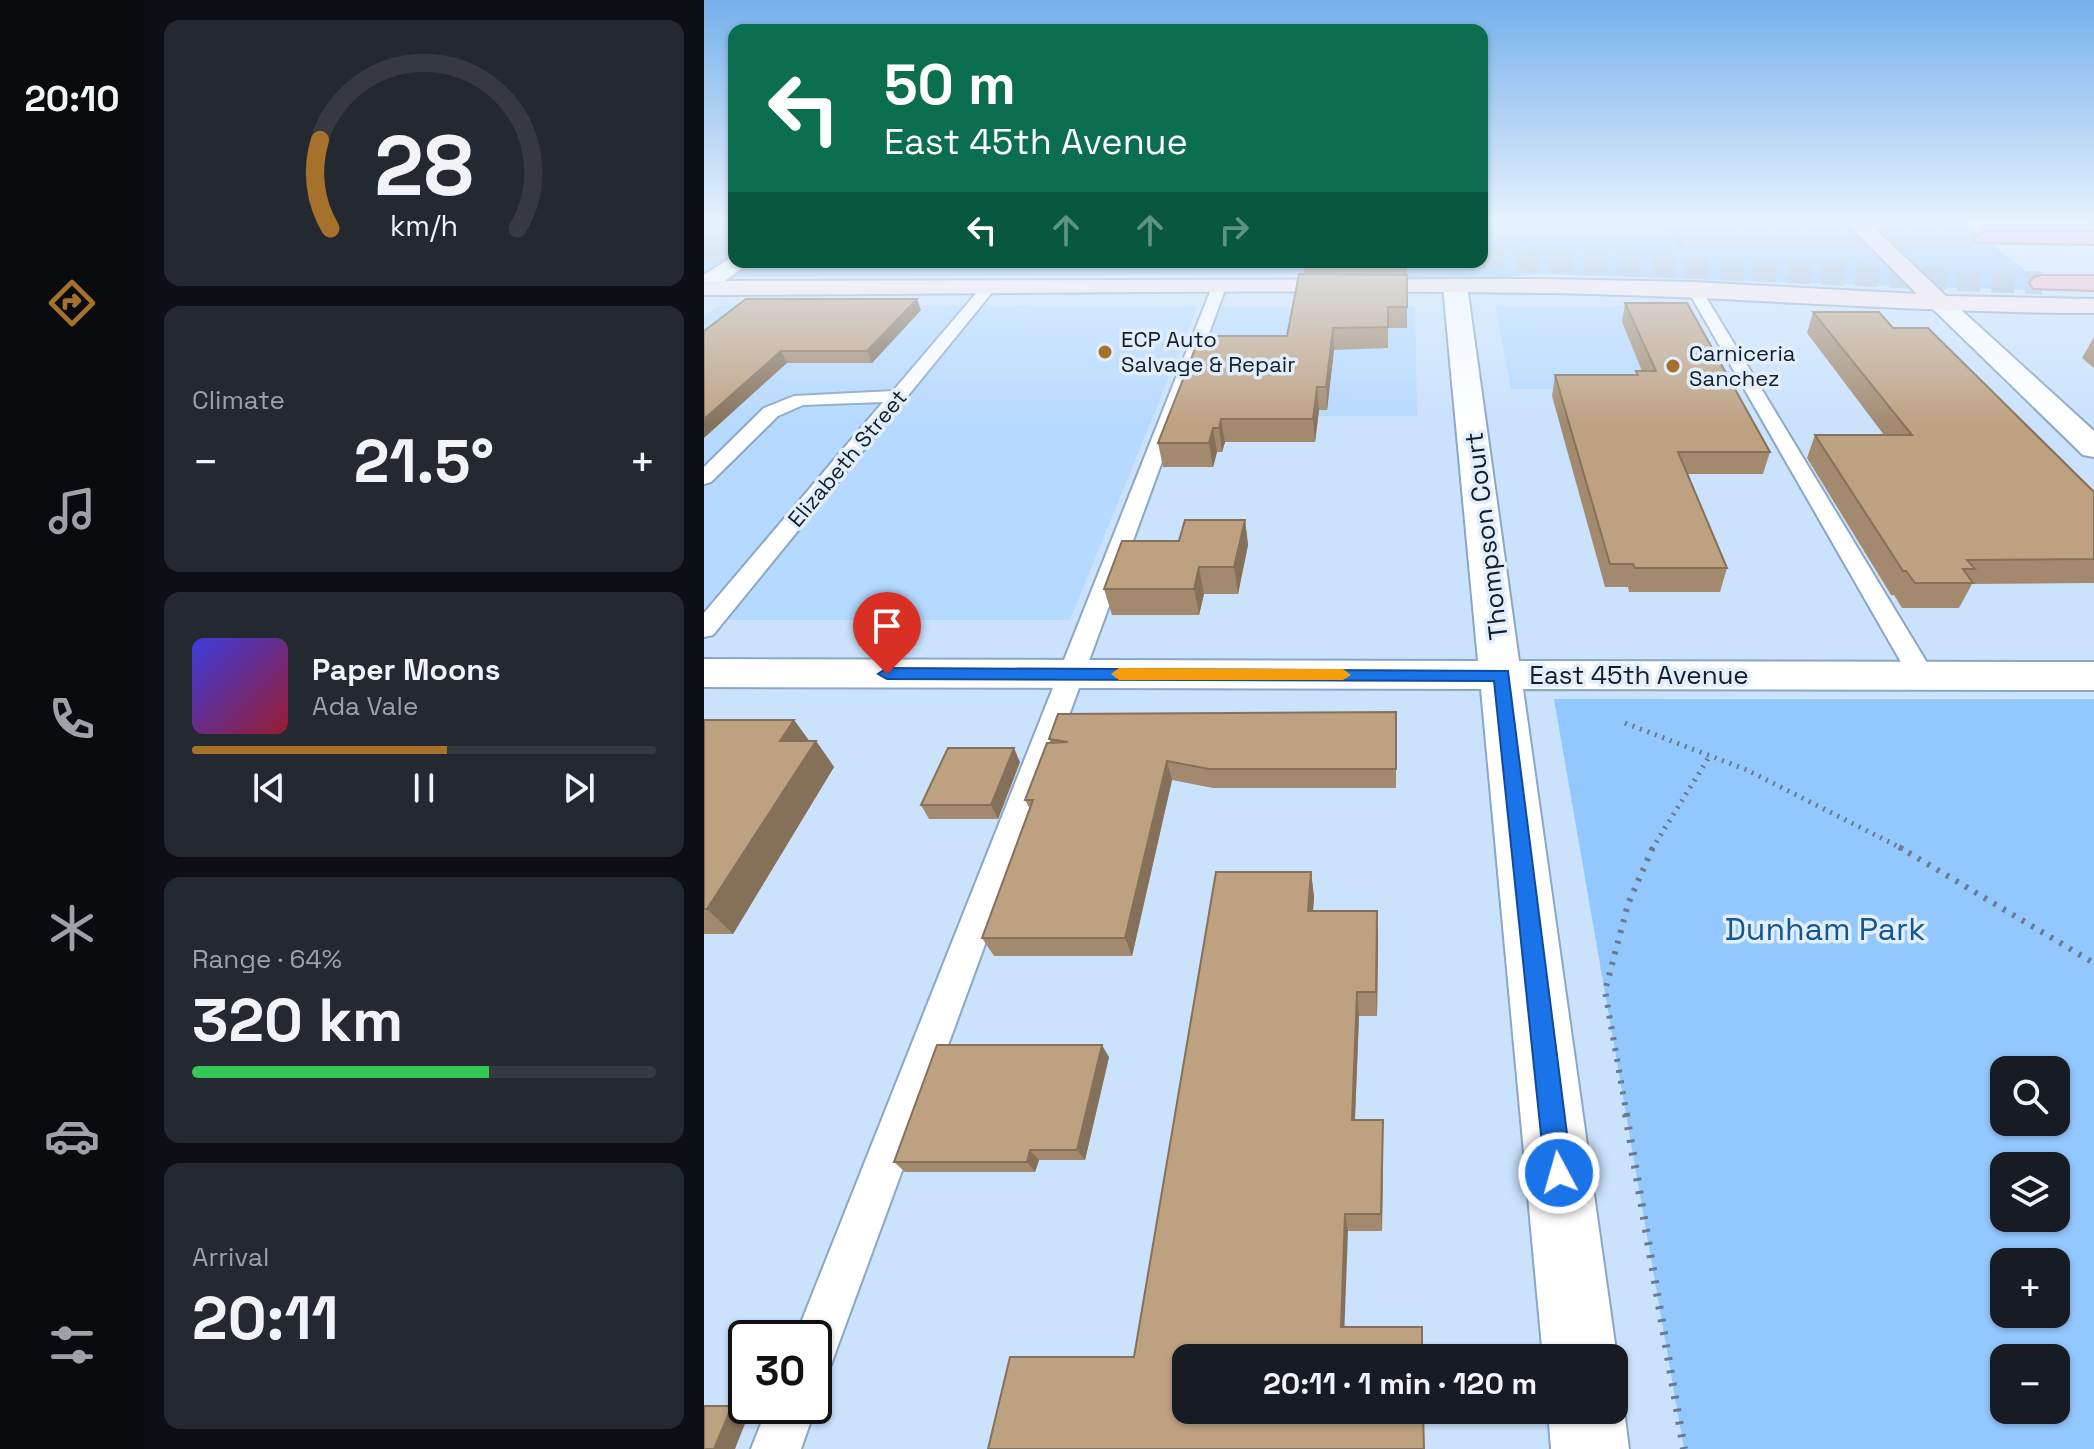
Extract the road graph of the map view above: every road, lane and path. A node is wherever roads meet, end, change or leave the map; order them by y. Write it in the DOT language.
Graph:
graph roads {
  1 [pos="986,291"];
  2 [pos="1218,291"];
  3 [pos="1456,291"];
  4 [pos="1695,291"];
  5 [pos="1722,291"];
  6 [pos="1927,291"];
  7 [pos="1940,303"];
  8 [pos="2094,306"];
  9 [pos="898,396"];
  10 [pos="2094,448"];
  11 [pos="704,478"];
  12 [pos="704,629"];
  13 [pos="704,673"];
  14 [pos="1069,674"];
  15 [pos="1502,675"];
  16 [pos="1922,676"];
  17 [pos="2094,676"];
  18 [pos="1619,722"];
  19 [pos="1709,757"];
  20 [pos="2094,963"];
  21 [pos="825,1320"];
  22 [pos="1578,1344"];
  23 [pos="785,1424"];
  24 [pos="1587,1424"];
  25 [pos="776,1449"];
  26 [pos="1590,1449"];
  27 [pos="1684,1449"];
  1 -- 9 [label="lane, Elizabeth Street"];
  2 -- 14 [label="lane"];
  3 -- 15 [label="street, Thompson Court"];
  4 -- 16 [label="lane"];
  5 -- 7 [label="main road"];
  6 -- 7 [label="main road"];
  7 -- 8 [label="main road"];
  7 -- 10 [label="street"];
  9 -- 11 [label="lane"];
  9 -- 12 [label="lane, Elizabeth Street"];
  13 -- 14 [label="street, East 45th Avenue"];
  14 -- 15 [label="street, East 45th Avenue"];
  14 -- 21 [label="lane"];
  15 -- 16 [label="street, East 45th Avenue"];
  15 -- 22 [label="street, Thompson Court"];
  16 -- 17 [label="street, East 45th Avenue"];
  18 -- 19 [label="path"];
  19 -- 20 [label="path"];
  19 -- 27 [label="path"];
  23 -- 25 [label="lane"];
  24 -- 26 [label="street"];
}
